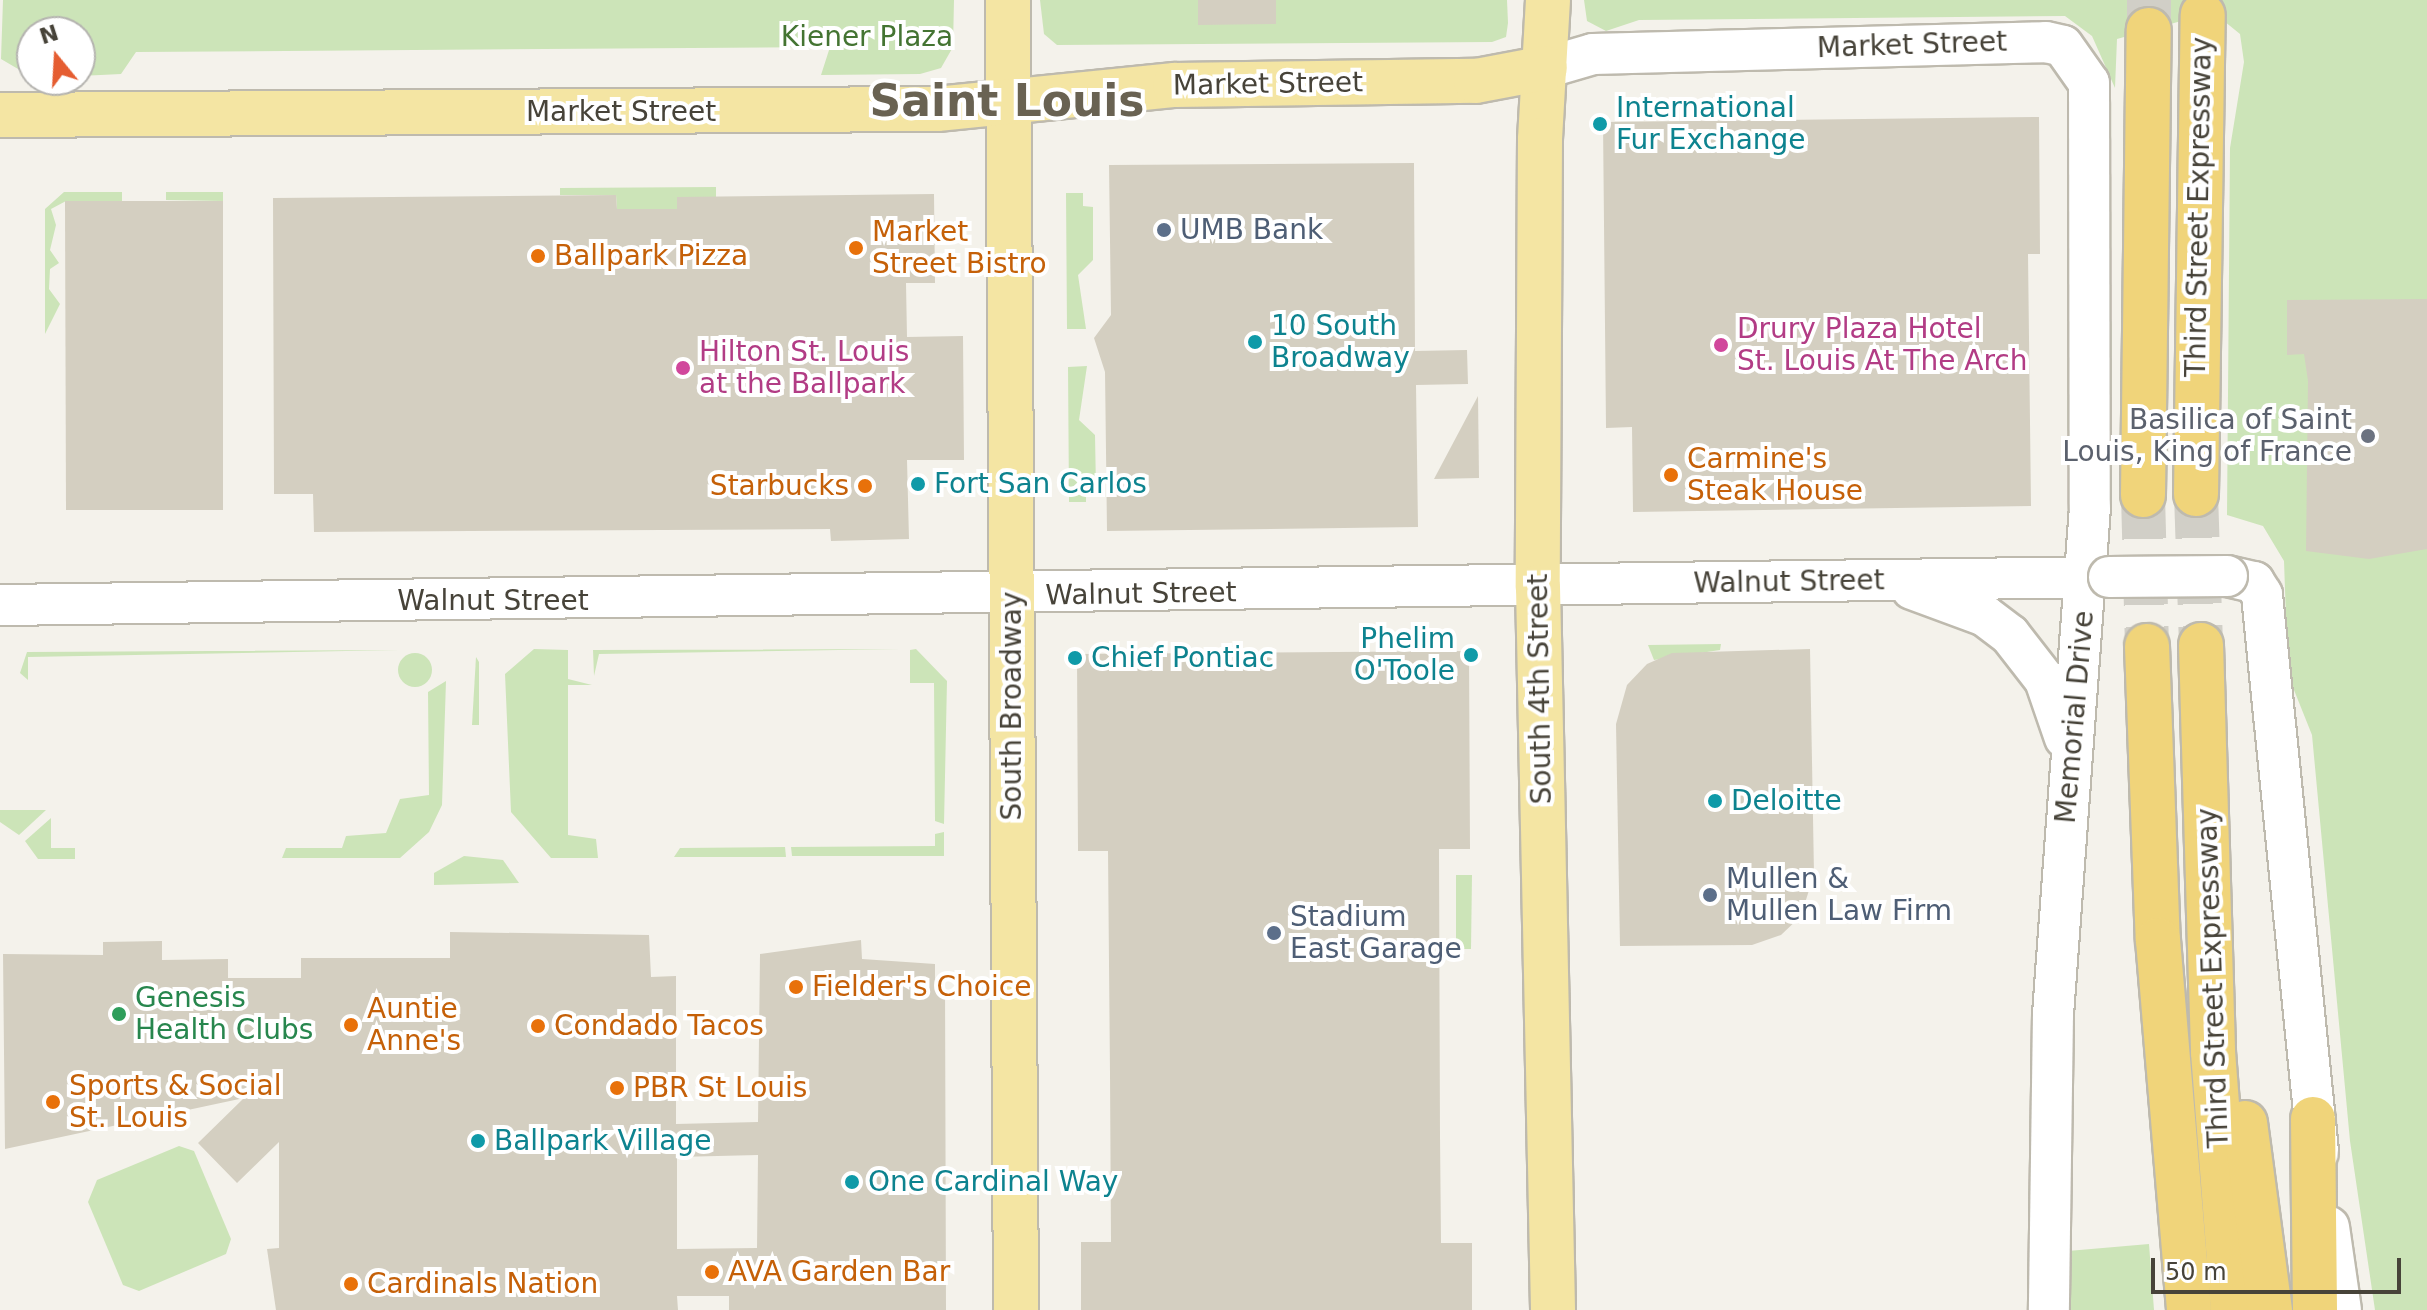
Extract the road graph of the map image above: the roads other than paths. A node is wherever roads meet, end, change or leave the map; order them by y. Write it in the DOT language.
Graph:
graph roads {
  1 [pos="1008,0"];
  2 [pos="1548,0"];
  3 [pos="2203,15"];
  4 [pos="2149,30"];
  5 [pos="1545,68"];
  6 [pos="1009,102"];
  7 [pos="0,115"];
  8 [pos="2094,123"];
  9 [pos="2196,494"];
  10 [pos="2143,495"];
  11 [pos="2098,577"];
  12 [pos="1875,580"];
  13 [pos="1538,587"];
  14 [pos="1011,597"];
  15 [pos="0,605"];
  16 [pos="2201,645"];
  17 [pos="2147,646"];
  18 [pos="2069,753"];
  19 [pos="2210,948"];
  20 [pos="2313,1119"];
  21 [pos="1016,1310"];
  22 [pos="1553,1310"];
  23 [pos="2049,1310"];
  24 [pos="2189,1310"];
  25 [pos="2233,1310"];
  26 [pos="2270,1310"];
  27 [pos="2315,1310"];
  28 [pos="2341,1310"];
  1 -- 6 [label="main road, South Broadway"];
  2 -- 5 [label="main road, South 4th Street"];
  3 -- 9 [label="highway, Third Street Expressway"];
  4 -- 10 [label="highway, Third Street Expressway"];
  5 -- 6 [label="main road, Market Street"];
  5 -- 8 [label="street, Market Street"];
  5 -- 13 [label="main road, South 4th Street"];
  6 -- 7 [label="main road, Market Street"];
  6 -- 14 [label="main road, South Broadway"];
  8 -- 11 [label="street, Memorial Drive"];
  11 -- 12 [label="street, Walnut Street"];
  11 -- 18 [label="street, Memorial Drive"];
  11 -- 20 [label="street, Walnut Street, bridge"];
  12 -- 13 [label="street, Walnut Street"];
  12 -- 18 [label="street"];
  13 -- 14 [label="street, Walnut Street"];
  13 -- 22 [label="main road, South 4th Street"];
  14 -- 15 [label="street, Walnut Street"];
  14 -- 21 [label="main road, South Broadway"];
  16 -- 19 [label="highway, Third Street Expressway"];
  17 -- 24 [label="highway, Third Street Expressway"];
  18 -- 23 [label="street, Memorial Drive"];
  19 -- 25 [label="highway, Third Street Expressway"];
  19 -- 26 [label="highway"];
  20 -- 27 [label="highway"];
  20 -- 28 [label="street"];
}
